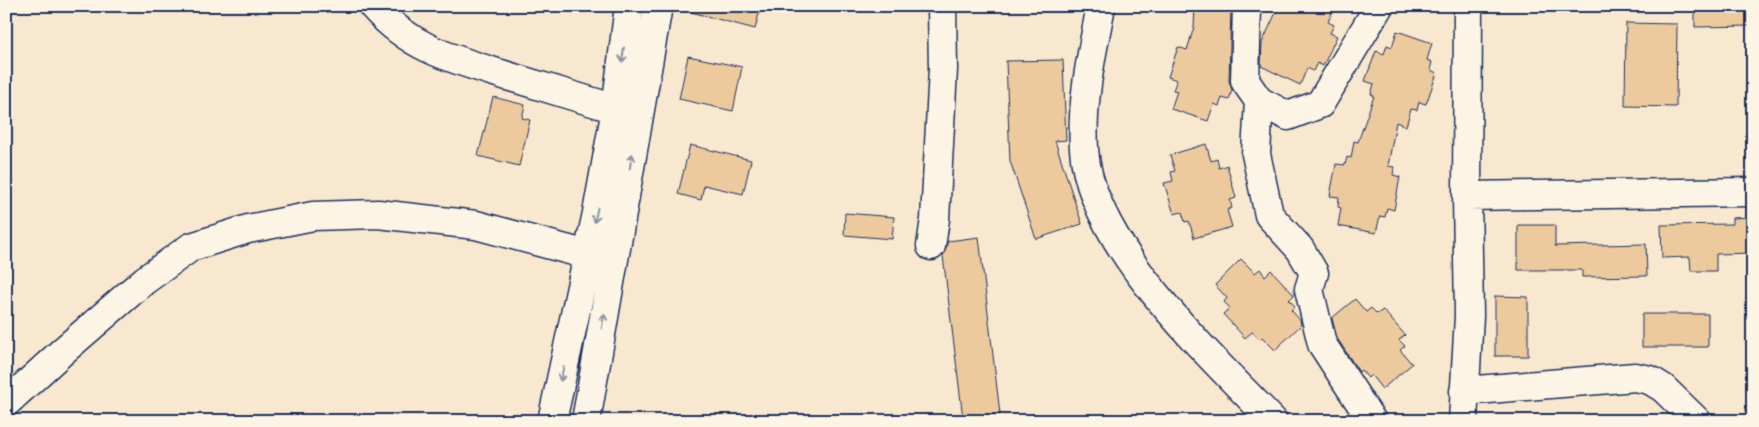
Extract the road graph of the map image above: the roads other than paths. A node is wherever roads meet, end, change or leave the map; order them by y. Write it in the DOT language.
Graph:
graph roads {
  1 [pos="373,6"];
  2 [pos="629,6"];
  3 [pos="658,6"];
  4 [pos="942,6"];
  5 [pos="1101,6"];
  6 [pos="1247,6"];
  7 [pos="1379,6"];
  8 [pos="1468,6"];
  9 [pos="1259,102"];
  10 [pos="616,110"];
  11 [pos="1753,192"];
  12 [pos="1467,196"];
  13 [pos="931,246"];
  14 [pos="588,255"];
  15 [pos="1464,391"];
  16 [pos="6,403"];
  17 [pos="553,415"];
  18 [pos="594,419"];
  19 [pos="1273,421"];
  20 [pos="1372,421"];
  21 [pos="1463,421"];
  22 [pos="1697,421"];
  1 -- 10 [label="street"];
  2 -- 10 [label="street, one-way"];
  18 -- 3 [label="street, one-way"];
  4 -- 13 [label="street"];
  5 -- 19 [label="street"];
  6 -- 9 [label="street"];
  7 -- 9 [label="street"];
  8 -- 12 [label="street"];
  9 -- 20 [label="street"];
  10 -- 14 [label="street, one-way"];
  11 -- 12 [label="street"];
  12 -- 15 [label="street"];
  14 -- 16 [label="street"];
  14 -- 17 [label="street, one-way"];
  15 -- 21 [label="street"];
  15 -- 22 [label="street"];
  17 -- 18 [label="street"];
}
